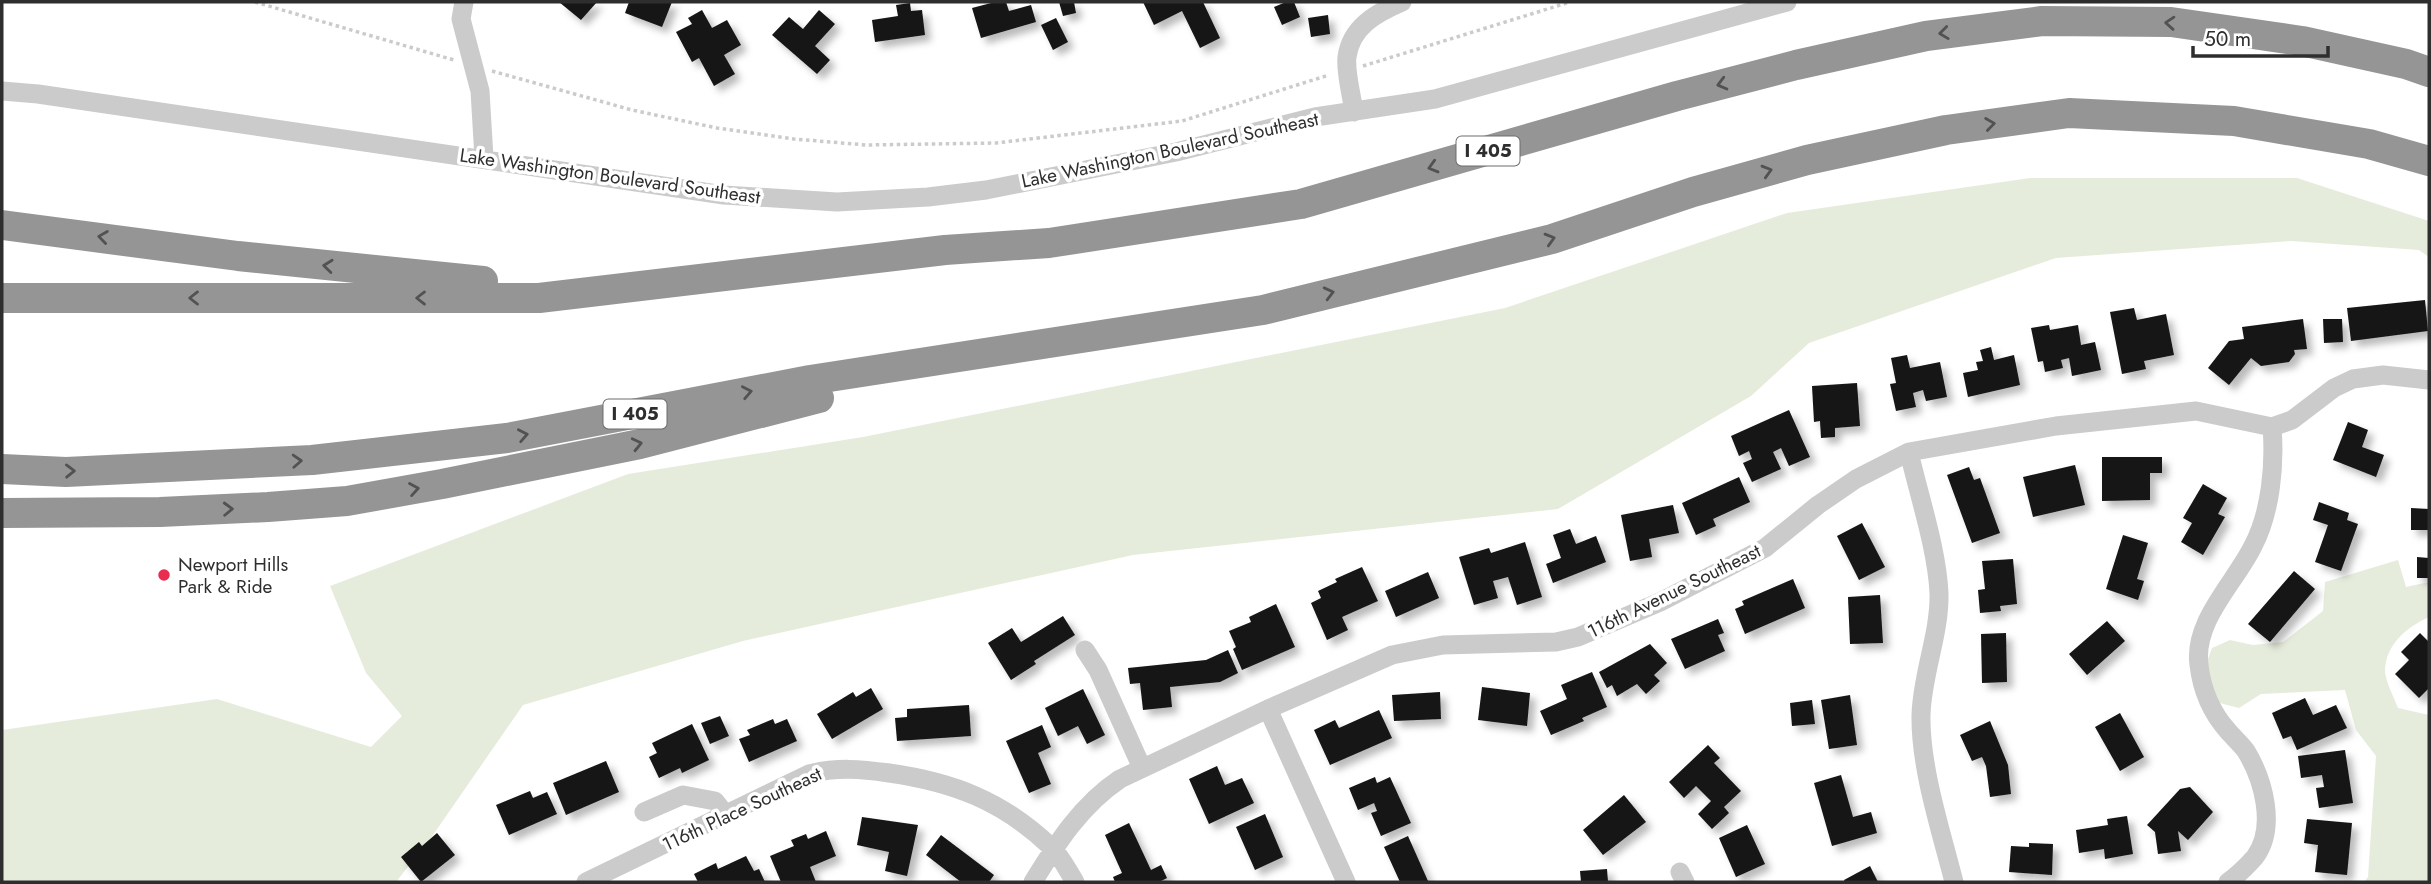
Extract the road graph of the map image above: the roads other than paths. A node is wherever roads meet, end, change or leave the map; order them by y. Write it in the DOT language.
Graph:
graph roads {
  1 [pos="464,2"];
  2 [pos="1402,2"];
  3 [pos="1787,2"];
  4 [pos="2429,72"];
  5 [pos="2,91"];
  6 [pos="1354,112"];
  7 [pos="484,159"];
  8 [pos="2429,161"];
  9 [pos="2,225"];
  10 [pos="2,298"];
  11 [pos="539,298"];
  12 [pos="1263,310"];
  13 [pos="2429,380"];
  14 [pos="2272,427"];
  15 [pos="1909,452"];
  16 [pos="2,470"];
  17 [pos="2,513"];
  18 [pos="1085,650"];
  19 [pos="1268,709"];
  20 [pos="1142,768"];
  21 [pos="644,813"];
  22 [pos="726,816"];
  23 [pos="1054,848"];
  24 [pos="586,882"];
  25 [pos="1033,882"];
  26 [pos="1075,882"];
  27 [pos="1346,882"];
  28 [pos="1954,882"];
  29 [pos="2228,882"];
  1 -- 7 [label="street"];
  2 -- 6 [label="street"];
  3 -- 6 [label="street, Lake Washington Boulevard Southeast"];
  4 -- 11 [label="highway, I 405, one-way"];
  5 -- 7 [label="street, Lake Washington Boulevard Southeast"];
  6 -- 7 [label="street, Lake Washington Boulevard Southeast"];
  12 -- 8 [label="highway, I 405, one-way"];
  11 -- 9 [label="highway, one-way"];
  11 -- 10 [label="highway, I 405, one-way"];
  16 -- 12 [label="highway, I 405, one-way"];
  17 -- 12 [label="highway, one-way"];
  13 -- 14 [label="street"];
  14 -- 15 [label="street, 116th Avenue Southeast"];
  14 -- 29 [label="street"];
  15 -- 19 [label="street, 116th Avenue Southeast"];
  15 -- 28 [label="street"];
  18 -- 20 [label="street"];
  19 -- 20 [label="street, 116th Avenue Southeast"];
  19 -- 27 [label="street"];
  20 -- 23 [label="street, 116th Avenue Southeast"];
  21 -- 22 [label="street"];
  22 -- 23 [label="street, 116th Place Southeast"];
  22 -- 24 [label="street, 116th Place Southeast"];
  23 -- 25 [label="street, 116th Avenue Southeast"];
  23 -- 26 [label="street, 116th Place Southeast"];
}
